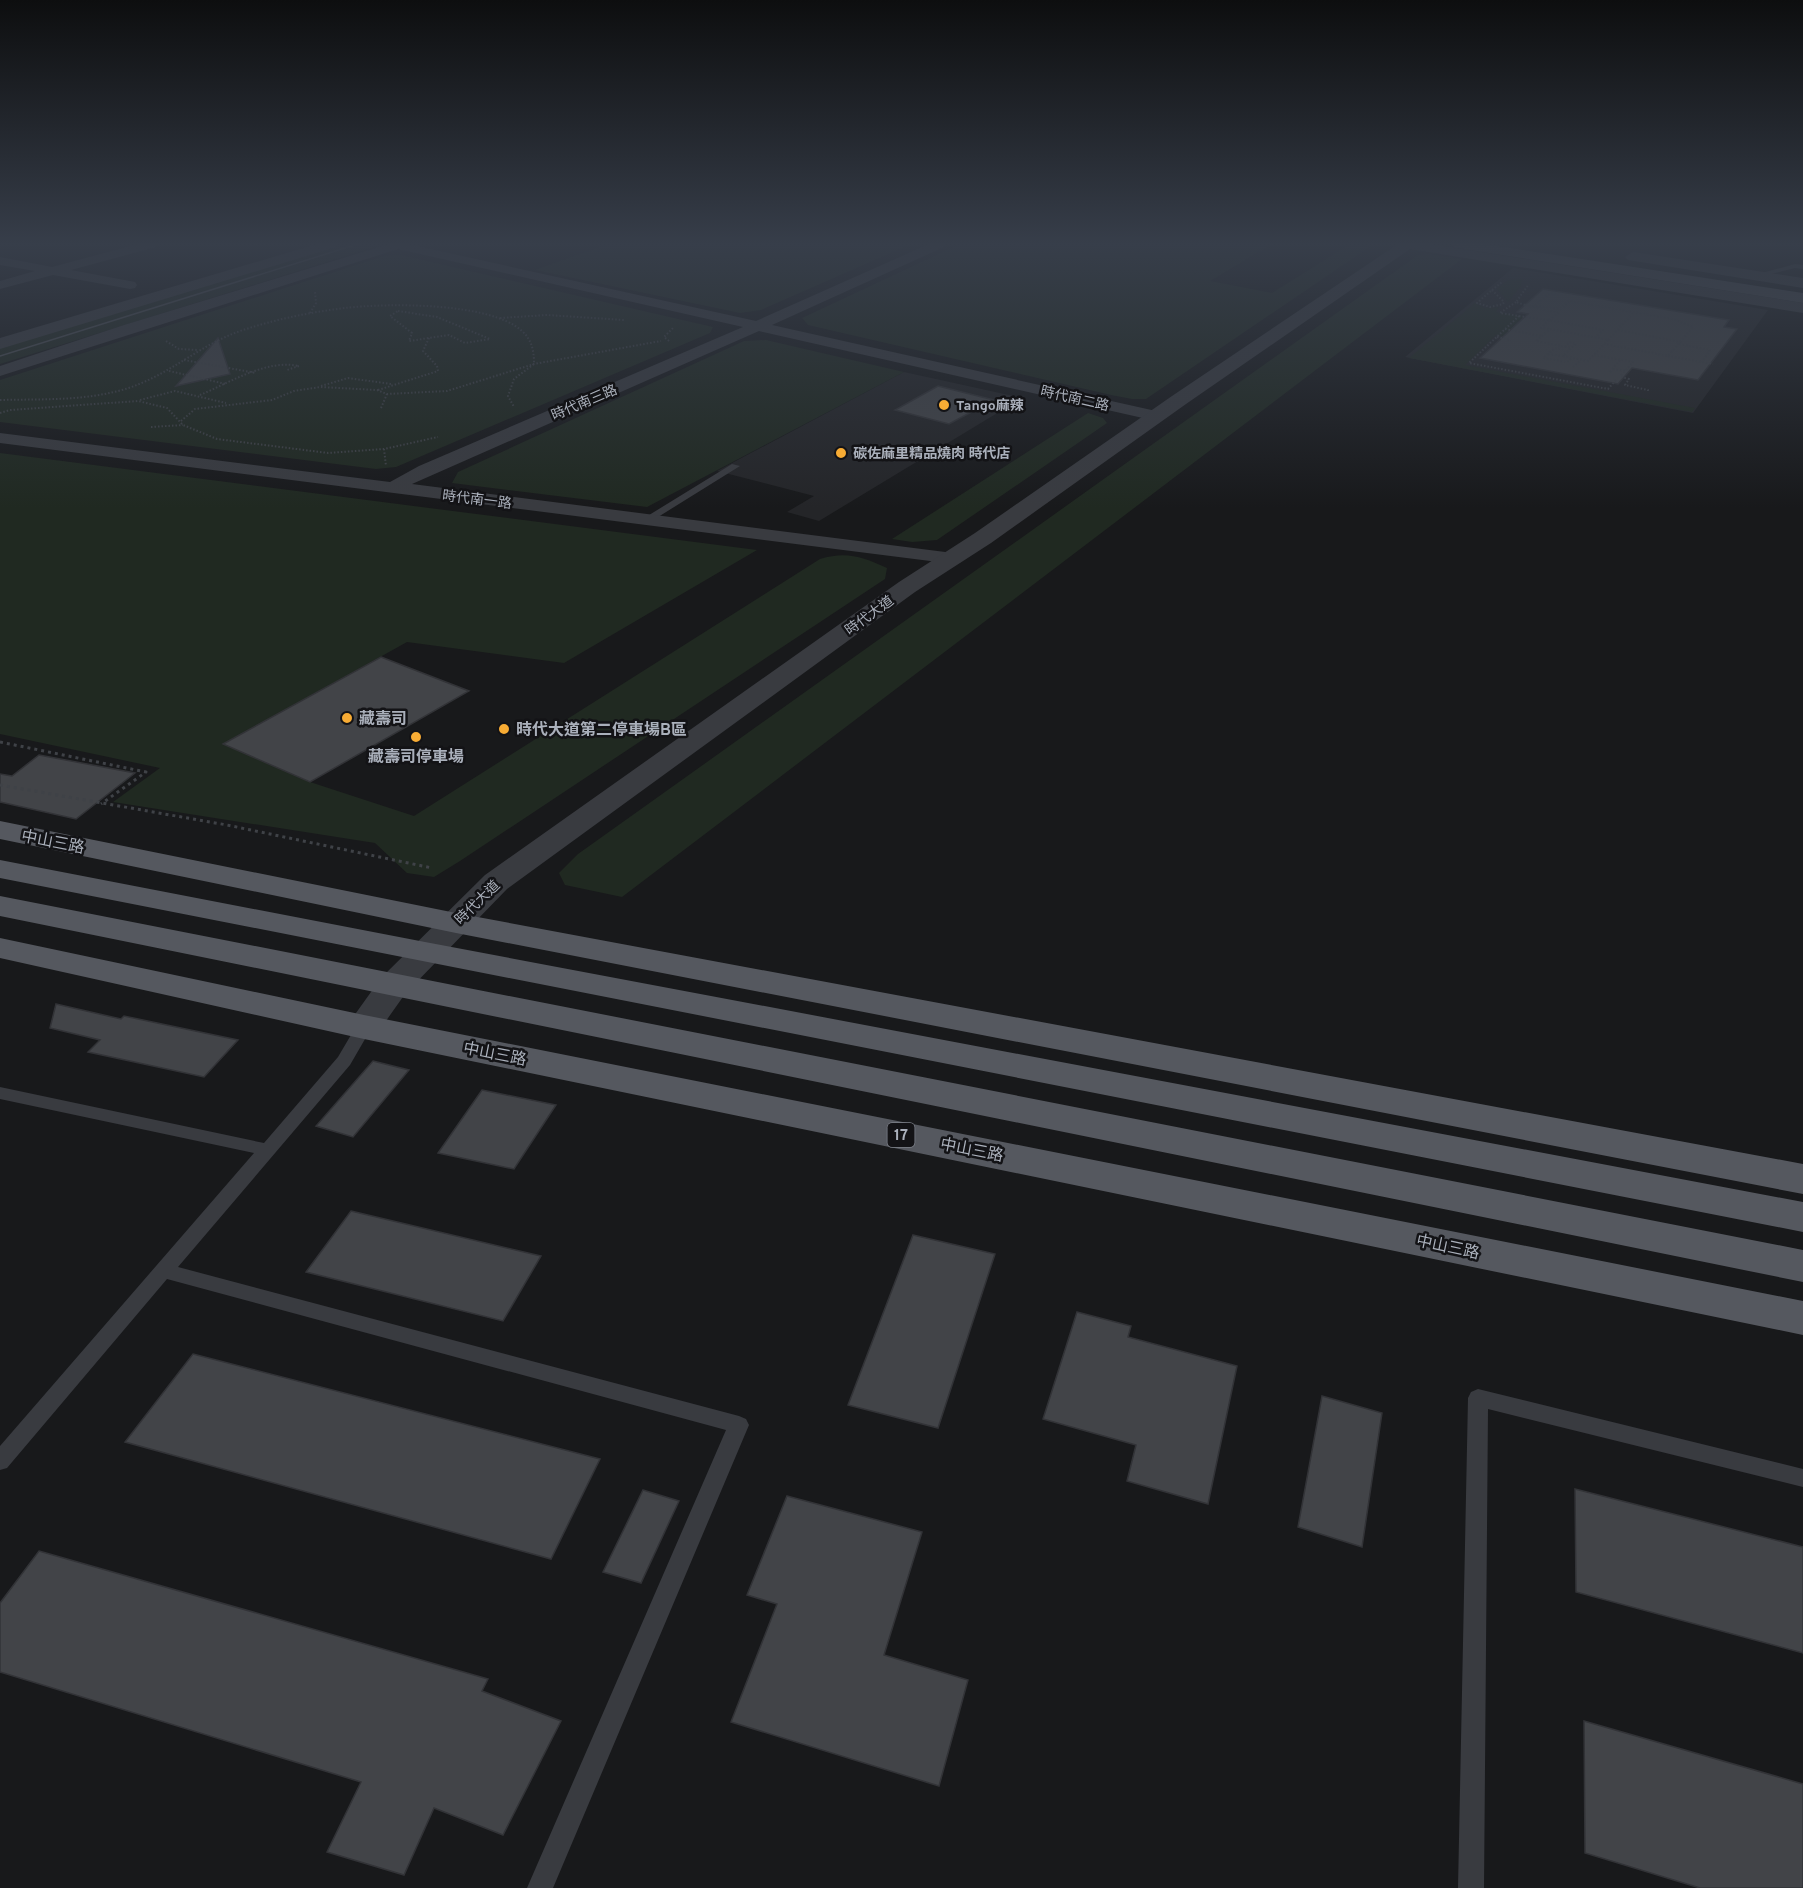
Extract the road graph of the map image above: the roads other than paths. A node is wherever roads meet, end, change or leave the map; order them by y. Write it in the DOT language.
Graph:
graph roads {
  1 [pos="23,332"];
  2 [pos="39,332"];
  3 [pos="117,332"];
  4 [pos="746,332"];
  5 [pos="787,332"];
  6 [pos="1278,332"];
  7 [pos="0,339"];
  8 [pos="0,344"];
  9 [pos="0,371"];
  10 [pos="1156,416"];
  11 [pos="0,438"];
  12 [pos="735,466"];
  13 [pos="390,480"];
  14 [pos="646,520"];
  15 [pos="954,558"];
  16 [pos="0,830"];
  17 [pos="0,869"];
  18 [pos="0,906"];
  19 [pos="456,923"];
  20 [pos="0,948"];
  21 [pos="425,953"];
  22 [pos="393,986"];
  23 [pos="364,1027"];
  24 [pos="0,1093"];
  25 [pos="268,1150"];
  26 [pos="1803,1179"];
  27 [pos="1803,1217"];
  28 [pos="1803,1266"];
  29 [pos="164,1271"];
  30 [pos="1803,1318"];
  31 [pos="0,1461"];
  32 [pos="1803,1478"];
  33 [pos="540,1888"];
  34 [pos="1471,1888"];
  1 -- 7 [label="street"];
  2 -- 8 [label="street"];
  3 -- 9 [label="street"];
  4 -- 13 [label="street, 時代南三路"];
  5 -- 10 [label="street, 時代南二路"];
  6 -- 10 [label="street, 時代大道"];
  10 -- 15 [label="street, 時代大道"];
  11 -- 13 [label="street, 時代南一路"];
  12 -- 14 [label="lane"];
  13 -- 14 [label="street, 時代南一路"];
  14 -- 15 [label="street, 時代南一路"];
  15 -- 19 [label="street, 時代大道"];
  16 -- 19 [label="main road, 中山三路"];
  17 -- 21 [label="main road"];
  18 -- 22 [label="main road"];
  19 -- 21 [label="street, 時代大道"];
  19 -- 26 [label="main road, 中山三路"];
  20 -- 23 [label="main road, 中山三路 / 17"];
  21 -- 22 [label="street, 時代大道"];
  21 -- 27 [label="main road"];
  22 -- 23 [label="street, 時代大道"];
  22 -- 28 [label="main road"];
  23 -- 25 [label="lane"];
  23 -- 30 [label="main road, 中山三路 / 17"];
  24 -- 25 [label="lane"];
  25 -- 29 [label="lane"];
  29 -- 31 [label="lane"];
  29 -- 33 [label="lane"];
  32 -- 34 [label="lane"];
}
